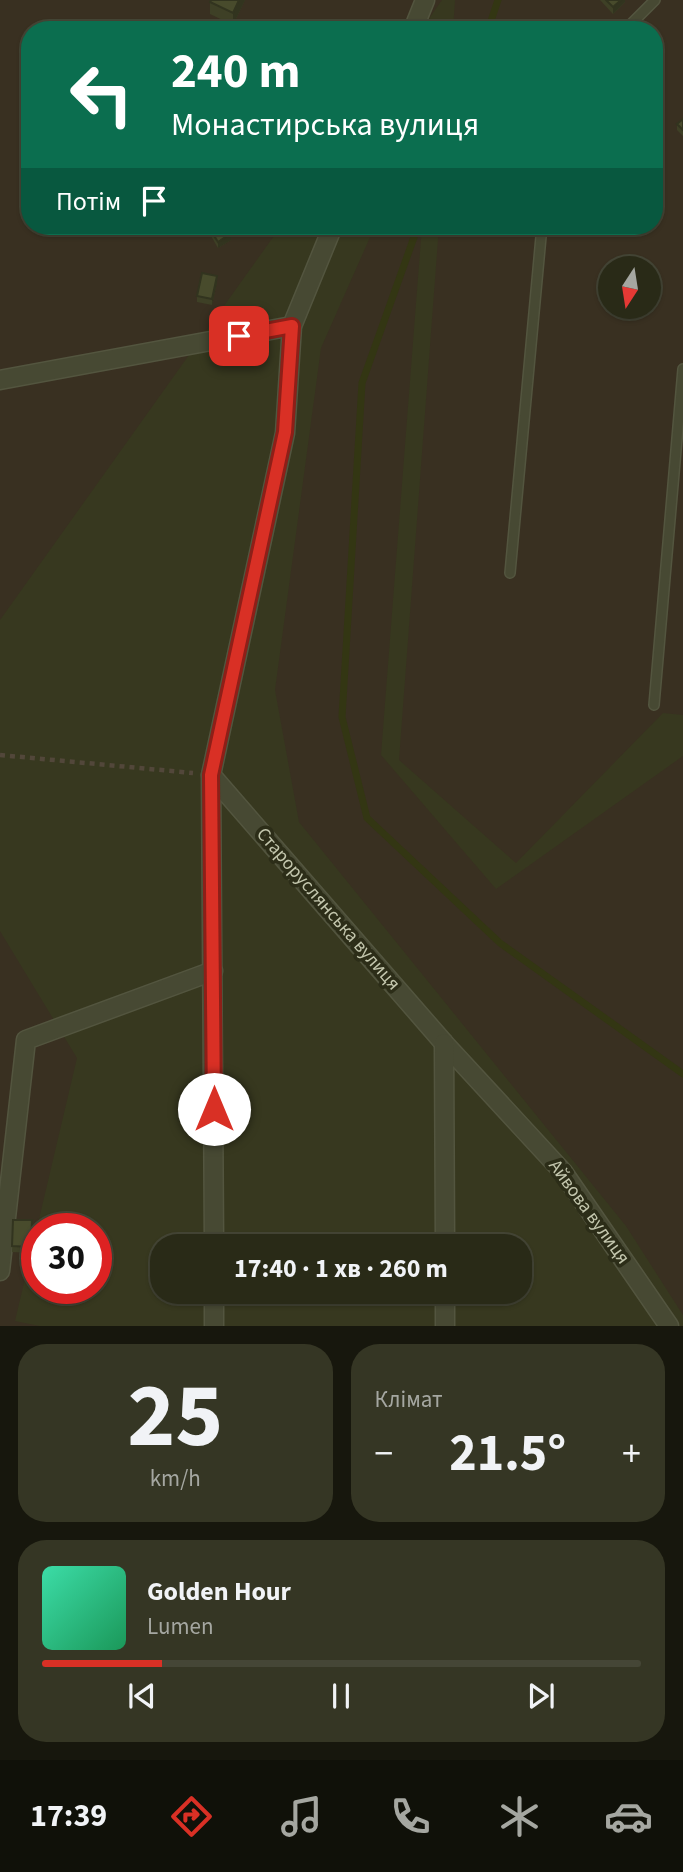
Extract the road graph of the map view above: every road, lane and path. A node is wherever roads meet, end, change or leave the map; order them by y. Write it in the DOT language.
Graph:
graph roads {
  1 [pos="425,0"];
  2 [pos="655,0"];
  3 [pos="417,21"];
  4 [pos="634,21"];
  5 [pos="329,235"];
  6 [pos="541,235"];
  7 [pos="292,326"];
  8 [pos="683,369"];
  9 [pos="0,380"];
  10 [pos="510,573"];
  11 [pos="654,705"];
  12 [pos="0,755"];
  13 [pos="211,775"];
  14 [pos="214,971"];
  15 [pos="444,1043"];
  16 [pos="214,1234"];
  17 [pos="445,1234"];
  18 [pos="0,1271"];
  19 [pos="214,1304"];
  20 [pos="445,1304"];
  21 [pos="214,1326"];
  22 [pos="445,1326"];
  23 [pos="669,1326"];
  1 -- 3 [label="street"];
  2 -- 4 [label="lane"];
  5 -- 7 [label="street"];
  6 -- 10 [label="lane"];
  7 -- 9 [label="street"];
  7 -- 13 [label="street"];
  8 -- 11 [label="lane"];
  12 -- 13 [label="path"];
  13 -- 14 [label="street"];
  13 -- 15 [label="street, Староруслянська вулиця"];
  14 -- 16 [label="street"];
  14 -- 18 [label="street"];
  15 -- 17 [label="street"];
  15 -- 23 [label="street, Айвова вулиця"];
  19 -- 21 [label="street"];
  20 -- 22 [label="street"];
}
